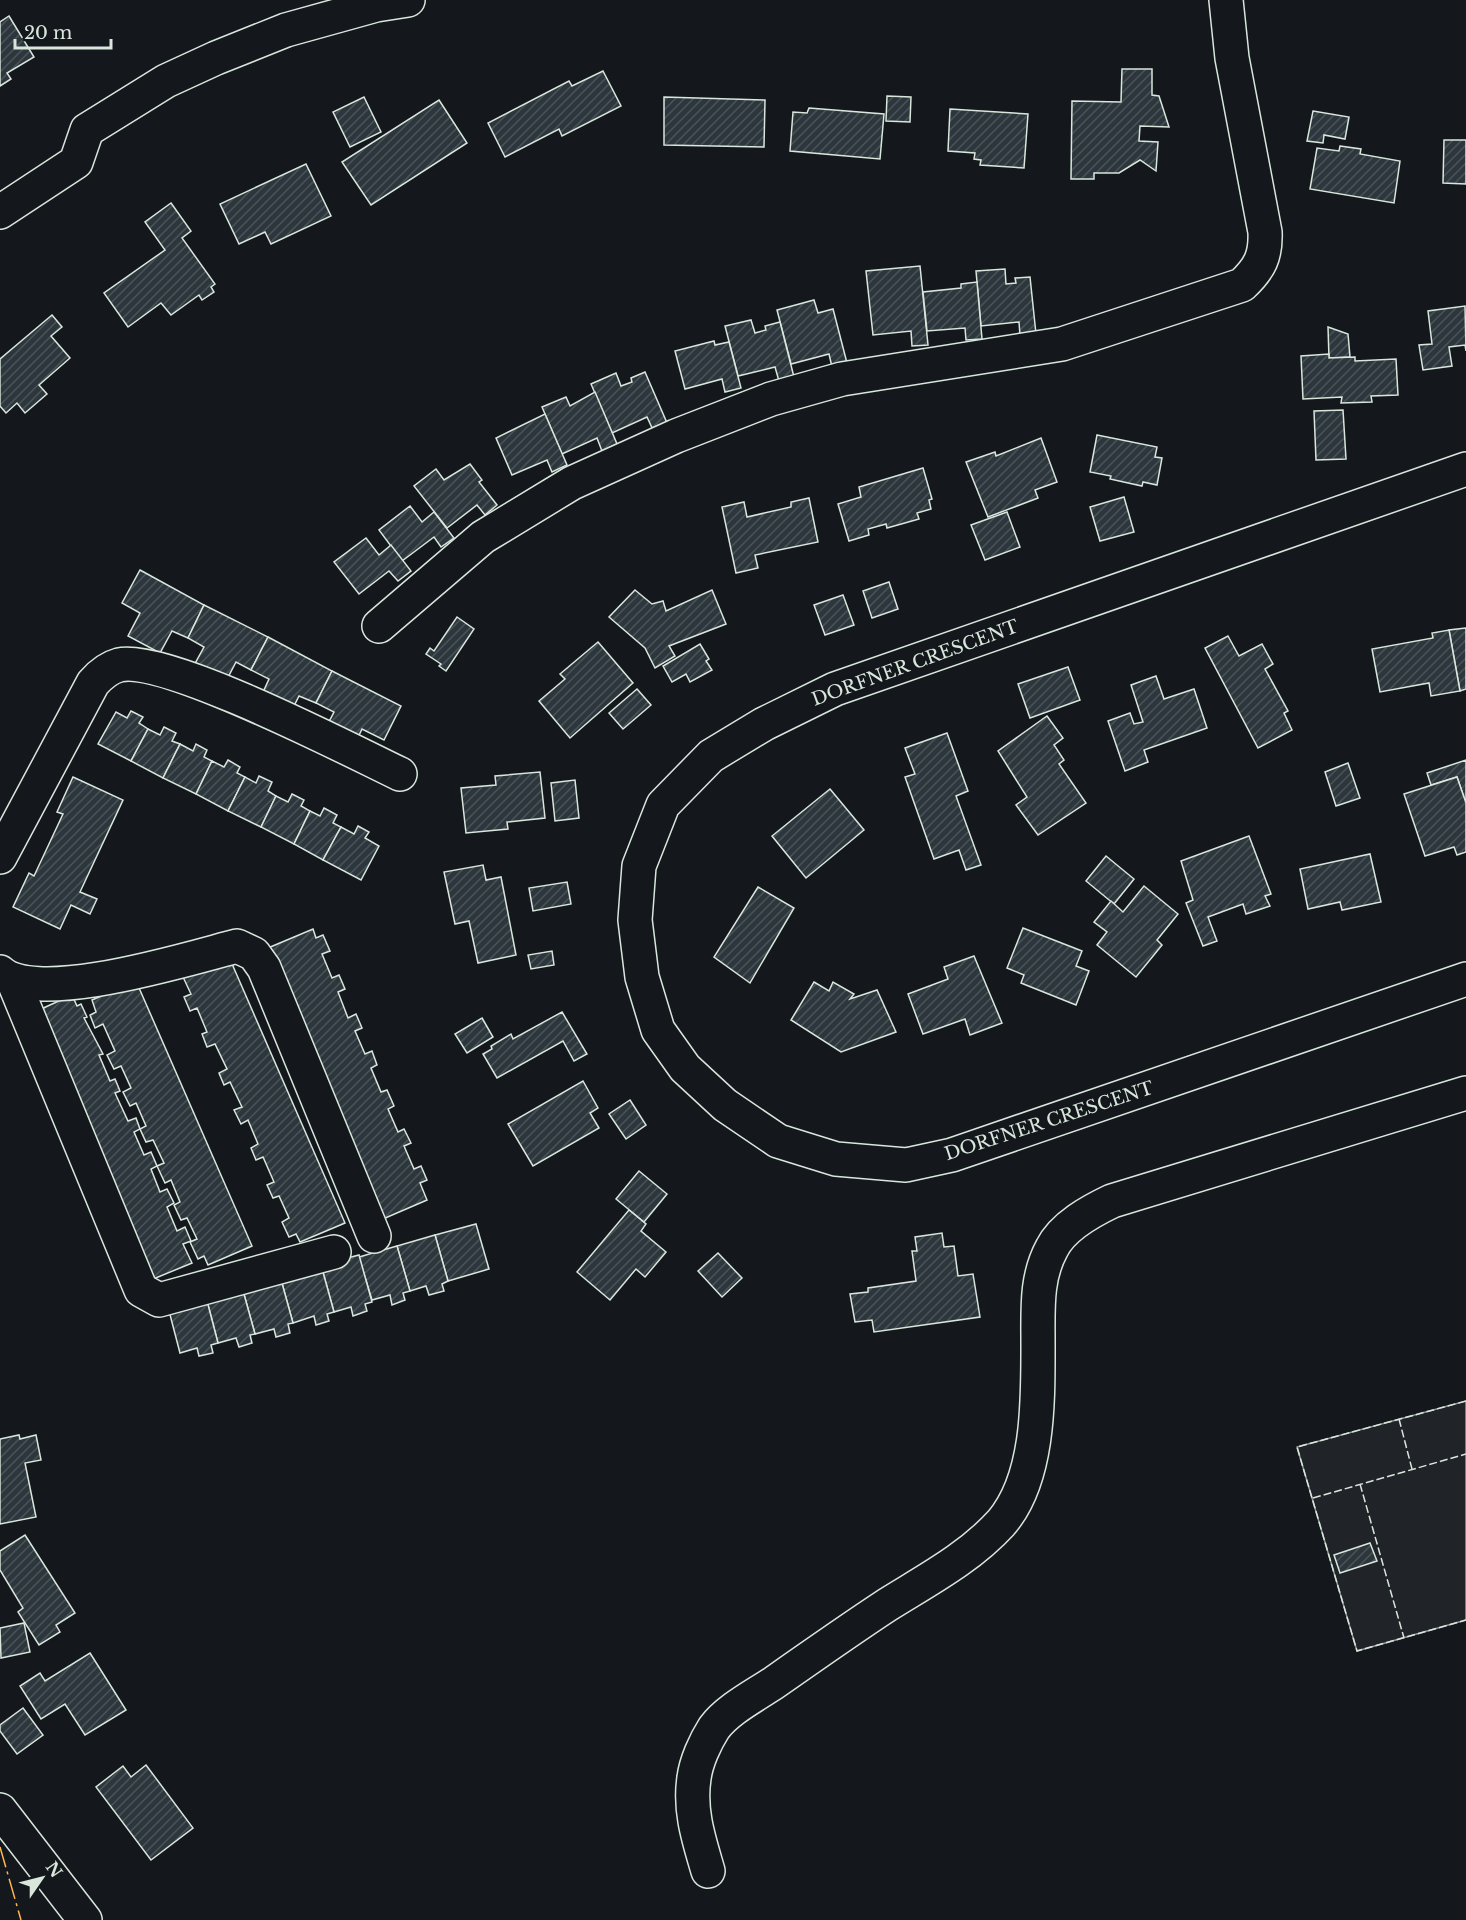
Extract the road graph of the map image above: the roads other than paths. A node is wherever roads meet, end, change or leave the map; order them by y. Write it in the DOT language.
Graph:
graph roads {
  1 [pos="408,0"];
  2 [pos="1226,0"];
  3 [pos="0,212"];
  4 [pos="1466,469"];
  5 [pos="380,626"];
  6 [pos="400,774"];
  7 [pos="0,857"];
  8 [pos="6,976"];
  9 [pos="1466,979"];
  10 [pos="1466,1093"];
  11 [pos="374,1236"];
  12 [pos="334,1252"];
  13 [pos="0,1811"];
  14 [pos="708,1871"];
  15 [pos="85,1920"];
  1 -- 3 [label="street"];
  2 -- 5 [label="street"];
  4 -- 9 [label="street, DORFNER CRESCENT"];
  6 -- 7 [label="street"];
  8 -- 11 [label="street"];
  8 -- 12 [label="street"];
  10 -- 14 [label="street"];
  13 -- 15 [label="street"];
}
